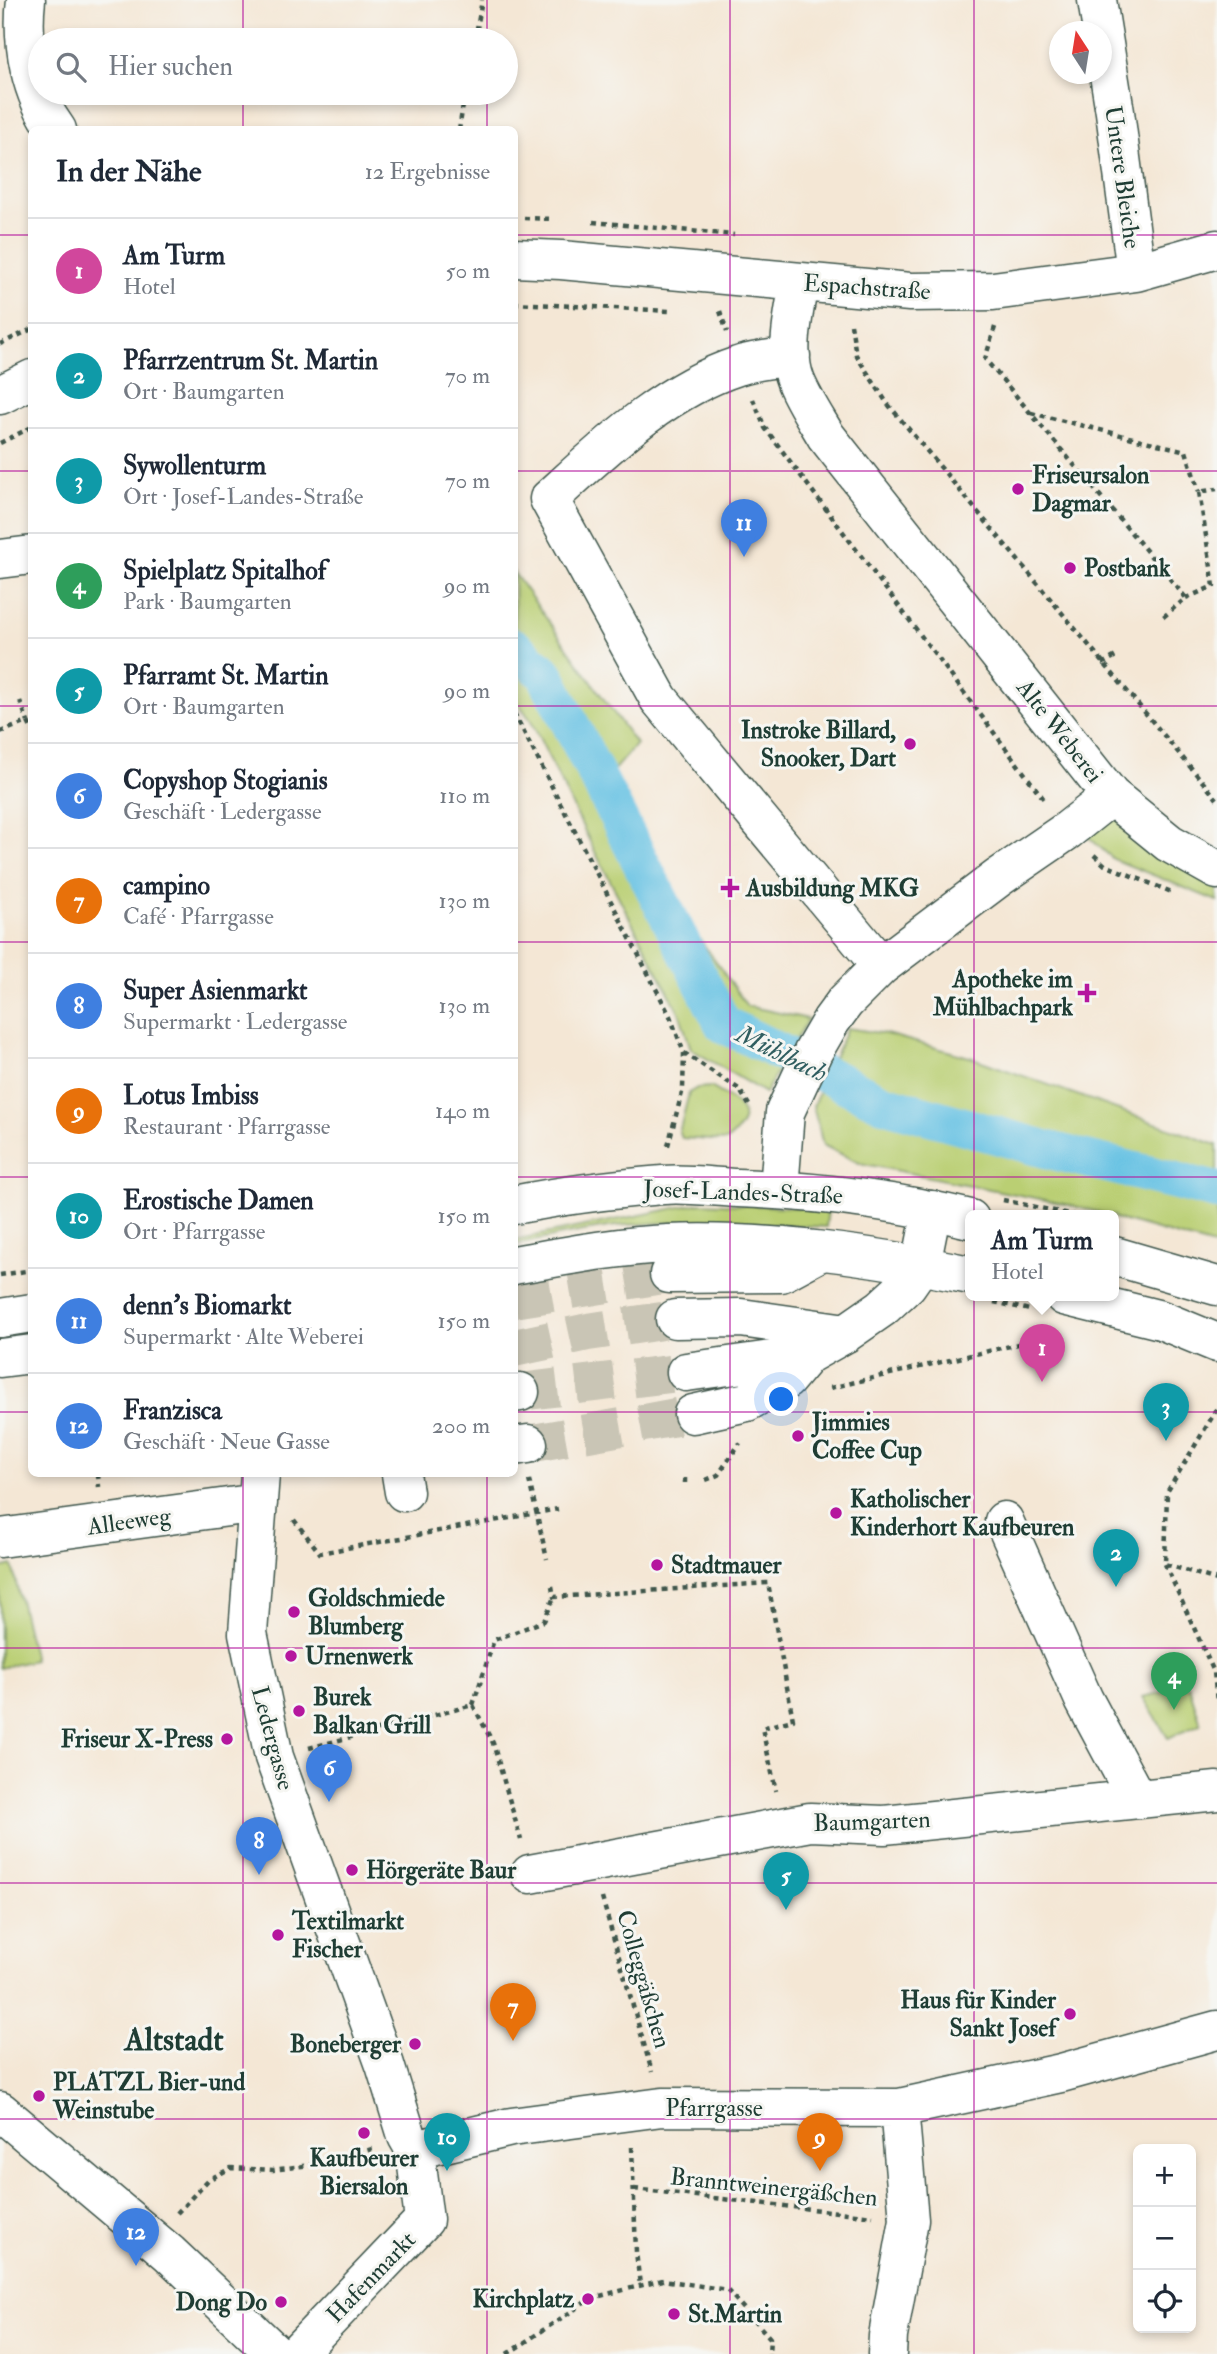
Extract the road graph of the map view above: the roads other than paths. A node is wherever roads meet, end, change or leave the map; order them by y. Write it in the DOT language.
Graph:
graph roads {
  1 [pos="26,0"];
  2 [pos="1097,0"];
  3 [pos="28,51"];
  4 [pos="44,105"];
  5 [pos="55,126"];
  6 [pos="1217,249"];
  7 [pos="518,258"];
  8 [pos="1136,272"];
  9 [pos="799,283"];
  10 [pos="791,356"];
  11 [pos="28,381"];
  12 [pos="0,395"];
  13 [pos="28,556"];
  14 [pos="0,559"];
  15 [pos="1111,796"];
  16 [pos="1217,870"];
  17 [pos="881,966"];
  18 [pos="780,1175"];
  19 [pos="518,1204"];
  20 [pos="932,1210"];
  21 [pos="965,1218"];
  22 [pos="820,1252"];
  23 [pos="1119,1257"];
  24 [pos="518,1264"];
  25 [pos="921,1265"];
  26 [pos="669,1274"];
  27 [pos="965,1274"];
  28 [pos="1217,1286"];
  29 [pos="1085,1301"];
  30 [pos="28,1314"];
  31 [pos="0,1318"];
  32 [pos="675,1319"];
  33 [pos="846,1333"];
  34 [pos="1217,1343"];
  35 [pos="28,1354"];
  36 [pos="807,1354"];
  37 [pos="0,1358"];
  38 [pos="686,1372"];
  39 [pos="693,1414"];
  40 [pos="259,1488"];
  41 [pos="1004,1521"];
  42 [pos="0,1538"];
  43 [pos="1217,1791"];
  44 [pos="1137,1799"];
  45 [pos="530,1874"];
  46 [pos="1217,2029"];
  47 [pos="899,2108"];
  48 [pos="0,2111"];
  49 [pos="411,2143"];
  50 [pos="276,2354"];
  51 [pos="296,2354"];
  52 [pos="887,2354"];
  1 -- 3 [label="street"];
  2 -- 8 [label="street, Untere Bleiche"];
  4 -- 5 [label="street"];
  6 -- 8 [label="street, Espachstraße"];
  7 -- 9 [label="street, Espachstraße"];
  8 -- 9 [label="street, Espachstraße"];
  9 -- 10 [label="street, Alte Weberei"];
  10 -- 15 [label="street, Alte Weberei"];
  10 -- 17 [label="street"];
  11 -- 12 [label="street"];
  13 -- 14 [label="street"];
  15 -- 16 [label="street"];
  15 -- 17 [label="street, Alte Weberei"];
  17 -- 18 [label="street, Alte Weberei"];
  18 -- 19 [label="street, Josef-Landes-Straße"];
  18 -- 20 [label="street, Josef-Landes-Straße"];
  20 -- 21 [label="street, Josef-Landes-Straße"];
  20 -- 25 [label="street"];
  22 -- 24 [label="street"];
  22 -- 25 [label="street"];
  22 -- 26 [label="street"];
  23 -- 28 [label="street"];
  25 -- 27 [label="street"];
  25 -- 33 [label="street"];
  29 -- 34 [label="street"];
  30 -- 31 [label="street"];
  32 -- 33 [label="street"];
  33 -- 36 [label="street"];
  35 -- 37 [label="street"];
  36 -- 38 [label="street"];
  36 -- 39 [label="street"];
  40 -- 42 [label="street, Alleeweg"];
  40 -- 49 [label="street, Ledergasse"];
  41 -- 44 [label="street"];
  43 -- 44 [label="street, Baumgarten"];
  44 -- 45 [label="street, Baumgarten"];
  46 -- 47 [label="street, Pfarrgasse"];
  47 -- 49 [label="street, Pfarrgasse"];
  47 -- 52 [label="street"];
  48 -- 50 [label="street"];
  49 -- 51 [label="street, Hafenmarkt"];
}
